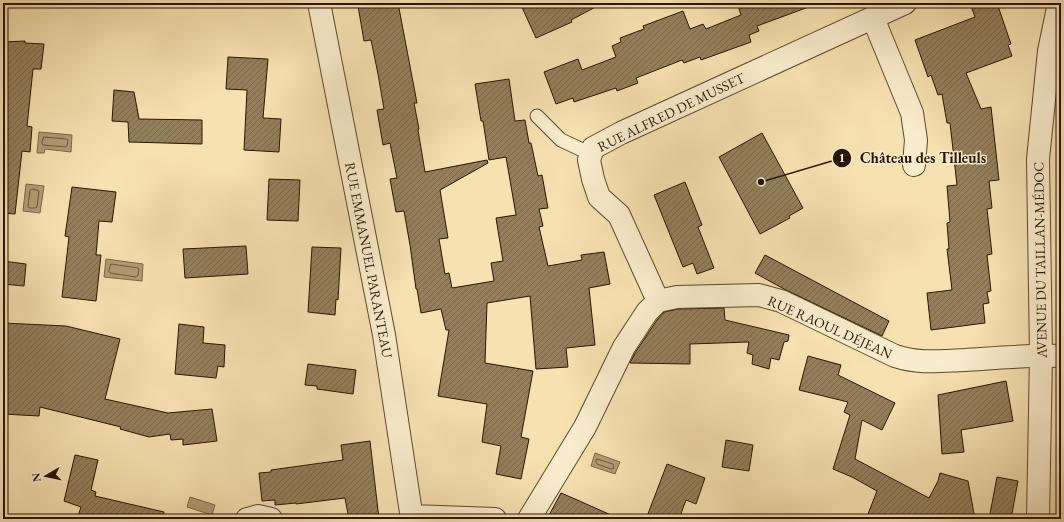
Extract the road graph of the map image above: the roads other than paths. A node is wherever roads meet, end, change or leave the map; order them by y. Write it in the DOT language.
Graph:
graph roads {
  1 [pos="319,3"];
  2 [pos="905,3"];
  3 [pos="1059,3"];
  4 [pos="873,18"];
  5 [pos="537,116"];
  6 [pos="591,154"];
  7 [pos="914,165"];
  8 [pos="658,301"];
  9 [pos="1051,356"];
  10 [pos="412,517"];
  11 [pos="247,519"];
  12 [pos="271,519"];
  13 [pos="495,519"];
  14 [pos="529,519"];
  15 [pos="1038,519"];
  1 -- 10 [label="street, RUE EMMANUEL PARANTEAU"];
  2 -- 4 [label="street, RUE ALFRED DE MUSSET"];
  3 -- 9 [label="street, AVENUE DU TAILLAN-MÉDOC"];
  4 -- 6 [label="street, RUE ALFRED DE MUSSET"];
  4 -- 7 [label="street"];
  5 -- 6 [label="lane"];
  6 -- 8 [label="street, RUE ALFRED DE MUSSET"];
  8 -- 9 [label="street, RUE RAOUL DÉJEAN"];
  8 -- 14 [label="street"];
  9 -- 15 [label="street, AVENUE DU TAILLAN-MÉDOC"];
  10 -- 13 [label="street"];
  11 -- 12 [label="street"];
}
